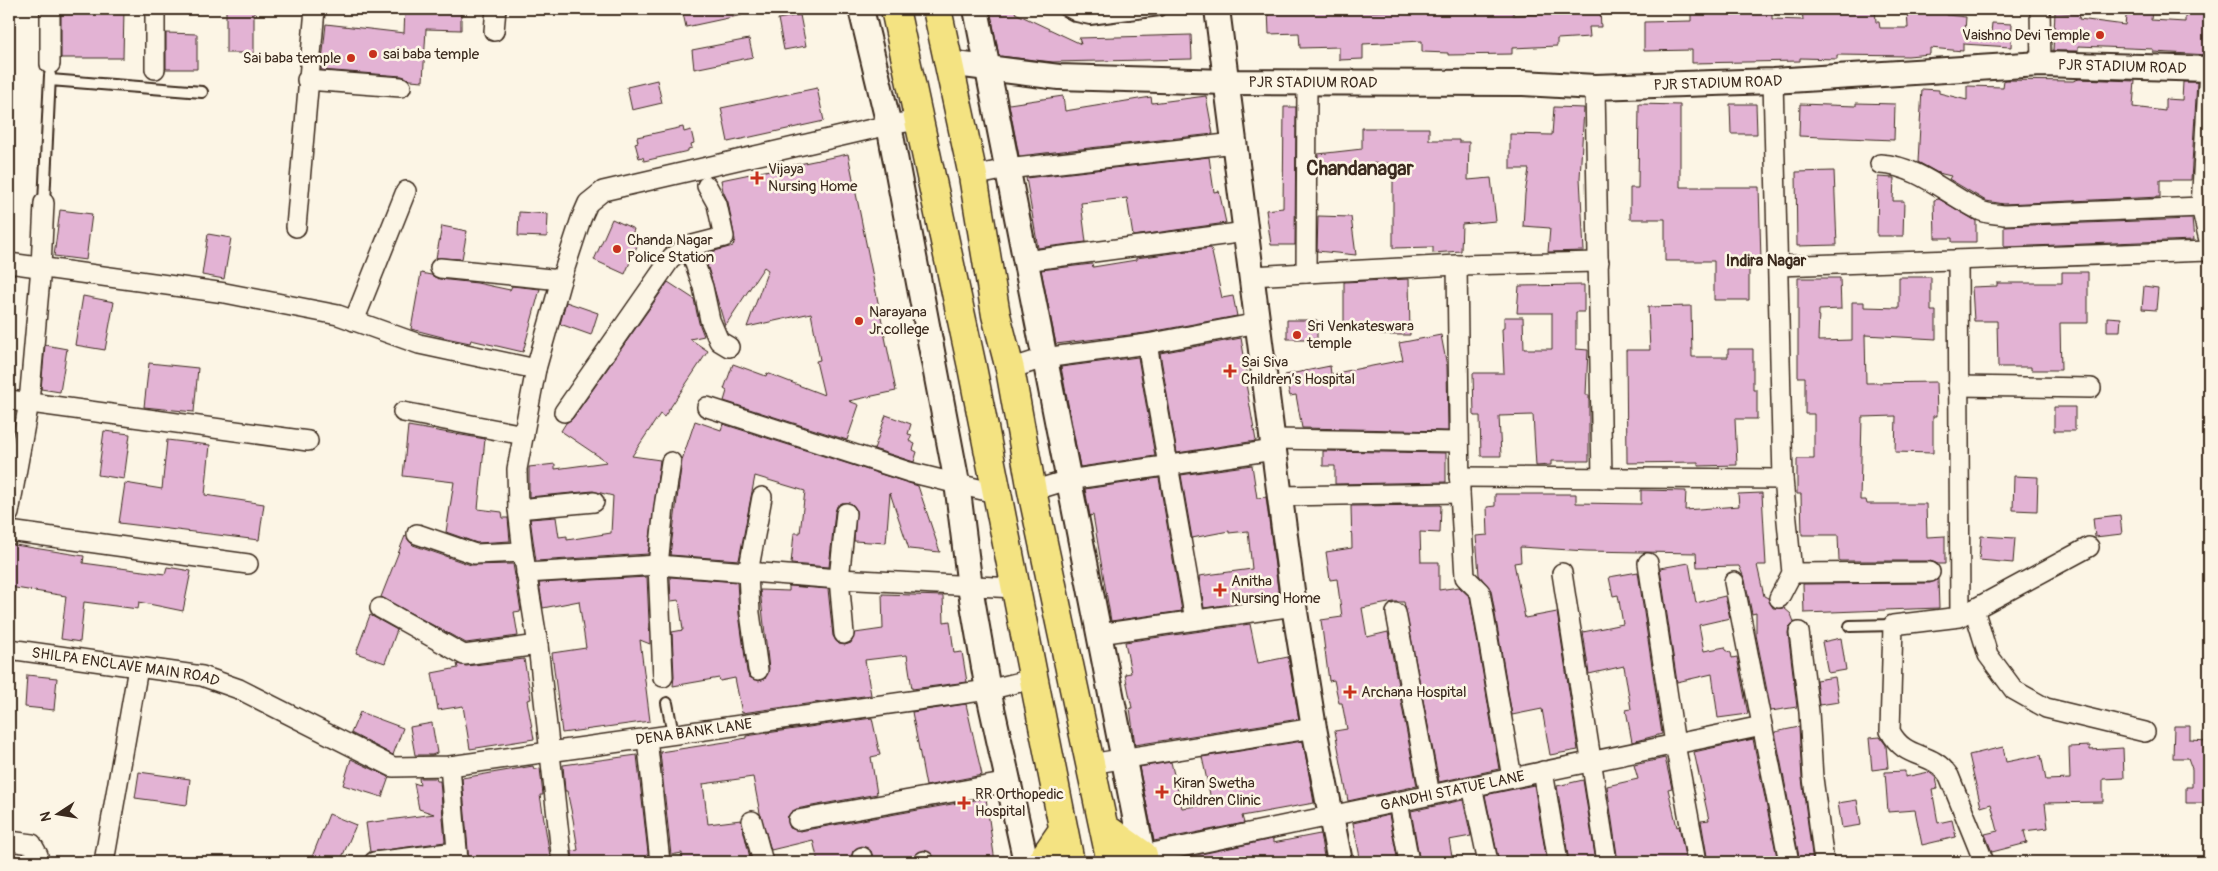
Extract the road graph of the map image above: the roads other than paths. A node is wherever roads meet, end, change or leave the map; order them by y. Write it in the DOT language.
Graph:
graph roads {
  1 [pos="50,9"];
  2 [pos="155,9"];
  3 [pos="314,9"];
  4 [pos="496,9"];
  5 [pos="861,9"];
  6 [pos="895,9"];
  7 [pos="937,9"];
  8 [pos="976,9"];
  9 [pos="1063,9"];
  10 [pos="1217,9"];
  11 [pos="2040,9"];
  12 [pos="1160,10"];
  13 [pos="494,31"];
  14 [pos="948,63"];
  15 [pos="2041,64"];
  16 [pos="156,69"];
  17 [pos="2209,69"];
  18 [pos="50,72"];
  19 [pos="989,78"];
  20 [pos="307,80"];
  21 [pos="1773,81"];
  22 [pos="1226,82"];
  23 [pos="1307,82"];
  24 [pos="401,87"];
  25 [pos="1595,87"];
  26 [pos="202,92"];
  27 [pos="955,100"];
  28 [pos="919,120"];
  29 [pos="889,125"];
  30 [pos="2207,140"];
  31 [pos="1235,143"];
  32 [pos="1880,164"];
  33 [pos="1007,169"];
  34 [pos="973,176"];
  35 [pos="706,177"];
  36 [pos="406,192"];
  37 [pos="44,203"];
  38 [pos="2201,207"];
  39 [pos="296,227"];
  40 [pos="1246,232"];
  41 [pos="2209,240"];
  42 [pos="689,246"];
  43 [pos="2209,251"];
  44 [pos="1025,261"];
  45 [pos="1958,261"];
  46 [pos="1599,262"];
  47 [pos="9,263"];
  48 [pos="1457,265"];
  49 [pos="1778,266"];
  50 [pos="41,267"];
  51 [pos="440,268"];
  52 [pos="1306,273"];
  53 [pos="1252,276"];
  54 [pos="561,280"];
  55 [pos="996,315"];
  56 [pos="962,320"];
  57 [pos="354,321"];
  58 [pos="1258,323"];
  59 [pos="1147,344"];
  60 [pos="729,347"];
  61 [pos="1044,358"];
  62 [pos="1010,368"];
  63 [pos="536,370"];
  64 [pos="1958,386"];
  65 [pos="2091,388"];
  66 [pos="9,400"];
  67 [pos="28,402"];
  68 [pos="707,407"];
  69 [pos="403,412"];
  70 [pos="564,412"];
  71 [pos="524,435"];
  72 [pos="308,441"];
  73 [pos="1458,442"];
  74 [pos="1273,445"];
  75 [pos="671,462"];
  76 [pos="1169,465"];
  77 [pos="1602,478"];
  78 [pos="1784,479"];
  79 [pos="1068,480"];
  80 [pos="957,483"];
  81 [pos="1459,485"];
  82 [pos="1032,491"];
  83 [pos="995,492"];
  84 [pos="1280,496"];
  85 [pos="762,497"];
  86 [pos="594,502"];
  87 [pos="518,509"];
  88 [pos="9,513"];
  89 [pos="846,513"];
  90 [pos="9,531"];
  91 [pos="417,534"];
  92 [pos="2089,547"];
  93 [pos="523,552"];
  94 [pos="1648,563"];
  95 [pos="248,564"];
  96 [pos="658,565"];
  97 [pos="1930,572"];
  98 [pos="526,573"];
  99 [pos="748,573"];
  100 [pos="1562,573"];
  101 [pos="1792,573"];
  102 [pos="839,579"];
  103 [pos="1734,582"];
  104 [pos="970,587"];
  105 [pos="1015,588"];
  106 [pos="1779,598"];
  107 [pos="1294,606"];
  108 [pos="380,608"];
  109 [pos="1396,613"];
  110 [pos="1967,613"];
  111 [pos="1195,620"];
  112 [pos="1893,625"];
  113 [pos="1850,626"];
  114 [pos="1799,632"];
  115 [pos="844,634"];
  116 [pos="1099,634"];
  117 [pos="538,645"];
  118 [pos="9,649"];
  119 [pos="138,668"];
  120 [pos="758,670"];
  121 [pos="663,676"];
  122 [pos="1032,679"];
  123 [pos="988,690"];
  124 [pos="667,703"];
  125 [pos="1762,726"];
  126 [pos="1314,728"];
  127 [pos="2144,732"];
  128 [pos="673,734"];
  129 [pos="647,738"];
  130 [pos="1675,744"];
  131 [pos="358,749"];
  132 [pos="548,752"];
  133 [pos="1123,757"];
  134 [pos="1591,762"];
  135 [pos="1090,764"];
  136 [pos="450,766"];
  137 [pos="1543,772"];
  138 [pos="1512,778"];
  139 [pos="1009,782"];
  140 [pos="1472,786"];
  141 [pos="1430,795"];
  142 [pos="1398,802"];
  143 [pos="1332,816"];
  144 [pos="798,820"];
  145 [pos="752,821"];
  146 [pos="1104,827"];
  147 [pos="1063,830"];
  148 [pos="9,841"];
  149 [pos="458,857"];
  150 [pos="1143,859"];
  151 [pos="38,862"];
  152 [pos="104,862"];
  153 [pos="374,862"];
  154 [pos="562,862"];
  155 [pos="660,862"];
  156 [pos="763,862"];
  157 [pos="1026,862"];
  158 [pos="1041,862"];
  159 [pos="1070,862"];
  160 [pos="1111,862"];
  161 [pos="1340,862"];
  162 [pos="1409,862"];
  163 [pos="1488,862"];
  164 [pos="1558,862"];
  165 [pos="1607,862"];
  166 [pos="1697,862"];
  167 [pos="1789,862"];
  168 [pos="1824,862"];
  169 [pos="1984,862"];
  1 -- 18 [label="street"];
  2 -- 16 [label="street"];
  3 -- 20 [label="street"];
  4 -- 13 [label="street"];
  5 -- 29 [label="street"];
  6 -- 28 [label="highway"];
  7 -- 14 [label="highway"];
  8 -- 19 [label="street"];
  9 -- 12 [label="lane"];
  10 -- 22 [label="street"];
  11 -- 15 [label="street"];
  14 -- 19 [label="street"];
  14 -- 27 [label="highway"];
  15 -- 17 [label="street, PJR STADIUM ROAD"];
  15 -- 21 [label="street, PJR STADIUM ROAD"];
  17 -- 30 [label="street"];
  18 -- 26 [label="lane"];
  18 -- 37 [label="lane"];
  19 -- 22 [label="street, PJR STADIUM ROAD"];
  19 -- 27 [label="street"];
  19 -- 33 [label="street"];
  20 -- 24 [label="street"];
  20 -- 39 [label="street"];
  21 -- 25 [label="street, PJR STADIUM ROAD"];
  21 -- 49 [label="street"];
  22 -- 23 [label="street, PJR STADIUM ROAD"];
  22 -- 31 [label="street"];
  23 -- 25 [label="street, PJR STADIUM ROAD"];
  23 -- 52 [label="street"];
  25 -- 46 [label="street"];
  27 -- 34 [label="highway"];
  28 -- 29 [label="street"];
  28 -- 56 [label="highway"];
  29 -- 35 [label="street"];
  29 -- 80 [label="street"];
  30 -- 38 [label="street"];
  31 -- 33 [label="street"];
  31 -- 40 [label="street"];
  32 -- 38 [label="street"];
  33 -- 34 [label="street"];
  33 -- 44 [label="street"];
  34 -- 55 [label="highway"];
  35 -- 42 [label="street"];
  35 -- 54 [label="street"];
  36 -- 57 [label="street"];
  37 -- 50 [label="street"];
  38 -- 41 [label="street"];
  40 -- 44 [label="street"];
  40 -- 53 [label="street"];
  42 -- 60 [label="street"];
  42 -- 70 [label="street"];
  43 -- 45 [label="street"];
  44 -- 61 [label="street"];
  45 -- 49 [label="street"];
  45 -- 64 [label="street"];
  46 -- 48 [label="street"];
  46 -- 77 [label="street"];
  47 -- 50 [label="street"];
  48 -- 52 [label="street"];
  48 -- 73 [label="street"];
  49 -- 78 [label="street"];
  50 -- 57 [label="street"];
  50 -- 67 [label="street"];
  51 -- 54 [label="street"];
  52 -- 53 [label="street"];
  53 -- 58 [label="street"];
  54 -- 63 [label="street"];
  55 -- 56 [label="highway"];
  55 -- 62 [label="highway"];
  56 -- 83 [label="highway"];
  57 -- 63 [label="street"];
  58 -- 59 [label="street"];
  58 -- 74 [label="street"];
  59 -- 61 [label="street"];
  59 -- 76 [label="street"];
  61 -- 62 [label="street"];
  61 -- 79 [label="street"];
  62 -- 82 [label="highway"];
  63 -- 71 [label="street"];
  64 -- 65 [label="street"];
  64 -- 110 [label="street"];
  66 -- 67 [label="street"];
  67 -- 72 [label="street"];
  67 -- 88 [label="street"];
  68 -- 80 [label="street"];
  69 -- 71 [label="street"];
  71 -- 87 [label="street"];
  73 -- 74 [label="street"];
  73 -- 81 [label="street"];
  74 -- 76 [label="street"];
  74 -- 84 [label="street"];
  75 -- 96 [label="street"];
  76 -- 79 [label="street"];
  76 -- 111 [label="street"];
  77 -- 78 [label="street"];
  77 -- 81 [label="street"];
  78 -- 101 [label="street"];
  79 -- 82 [label="street"];
  79 -- 116 [label="street"];
  80 -- 83 [label="street"];
  80 -- 104 [label="street"];
  81 -- 84 [label="street"];
  81 -- 138 [label="street"];
  82 -- 135 [label="highway"];
  83 -- 105 [label="highway"];
  84 -- 107 [label="street"];
  85 -- 99 [label="street"];
  86 -- 87 [label="street"];
  87 -- 93 [label="street"];
  89 -- 102 [label="street"];
  90 -- 95 [label="street"];
  91 -- 93 [label="street"];
  92 -- 110 [label="street"];
  93 -- 98 [label="street"];
  94 -- 130 [label="street"];
  96 -- 98 [label="street"];
  96 -- 99 [label="street"];
  96 -- 121 [label="street"];
  97 -- 101 [label="street"];
  98 -- 117 [label="street"];
  99 -- 102 [label="street"];
  99 -- 120 [label="street"];
  100 -- 134 [label="street"];
  101 -- 106 [label="street"];
  102 -- 104 [label="street"];
  102 -- 115 [label="street"];
  103 -- 125 [label="street"];
  104 -- 105 [label="street"];
  104 -- 123 [label="street"];
  105 -- 122 [label="highway"];
  107 -- 111 [label="street"];
  107 -- 126 [label="street"];
  108 -- 117 [label="street"];
  109 -- 141 [label="street"];
  110 -- 112 [label="street"];
  110 -- 127 [label="street"];
  111 -- 116 [label="street"];
  112 -- 113 [label="lane"];
  112 -- 169 [label="street"];
  114 -- 168 [label="street"];
  116 -- 133 [label="street"];
  117 -- 132 [label="street"];
  118 -- 119 [label="street, SHILPA ENCLAVE MAIN ROAD"];
  119 -- 131 [label="street, SHILPA ENCLAVE MAIN ROAD"];
  119 -- 152 [label="street"];
  122 -- 123 [label="street, DENA BANK LANE"];
  122 -- 147 [label="highway"];
  123 -- 128 [label="street, DENA BANK LANE"];
  123 -- 139 [label="street"];
  124 -- 128 [label="lane"];
  125 -- 130 [label="street, GANDHI STATUE LANE"];
  125 -- 167 [label="street"];
  126 -- 133 [label="street"];
  126 -- 143 [label="street"];
  128 -- 129 [label="street, DENA BANK LANE"];
  129 -- 132 [label="street, DENA BANK LANE"];
  129 -- 155 [label="street"];
  130 -- 134 [label="street, GANDHI STATUE LANE"];
  130 -- 166 [label="street"];
  131 -- 136 [label="street, DENA BANK LANE"];
  132 -- 136 [label="street, DENA BANK LANE"];
  132 -- 154 [label="street"];
  133 -- 135 [label="street"];
  133 -- 150 [label="street"];
  134 -- 137 [label="street, GANDHI STATUE LANE"];
  134 -- 165 [label="street"];
  135 -- 146 [label="highway"];
  136 -- 149 [label="street"];
  137 -- 138 [label="street, GANDHI STATUE LANE"];
  137 -- 164 [label="street"];
  138 -- 140 [label="street, GANDHI STATUE LANE"];
  139 -- 144 [label="street"];
  139 -- 157 [label="street"];
  140 -- 141 [label="street, GANDHI STATUE LANE"];
  140 -- 163 [label="street"];
  141 -- 142 [label="street, GANDHI STATUE LANE"];
  142 -- 143 [label="street, GANDHI STATUE LANE"];
  142 -- 162 [label="street"];
  143 -- 150 [label="street, GANDHI STATUE LANE"];
  143 -- 161 [label="street"];
  145 -- 156 [label="street"];
  146 -- 150 [label="highway"];
  146 -- 160 [label="highway"];
  147 -- 158 [label="highway"];
  147 -- 159 [label="highway"];
  148 -- 151 [label="street"];
  149 -- 153 [label="street"];
}
